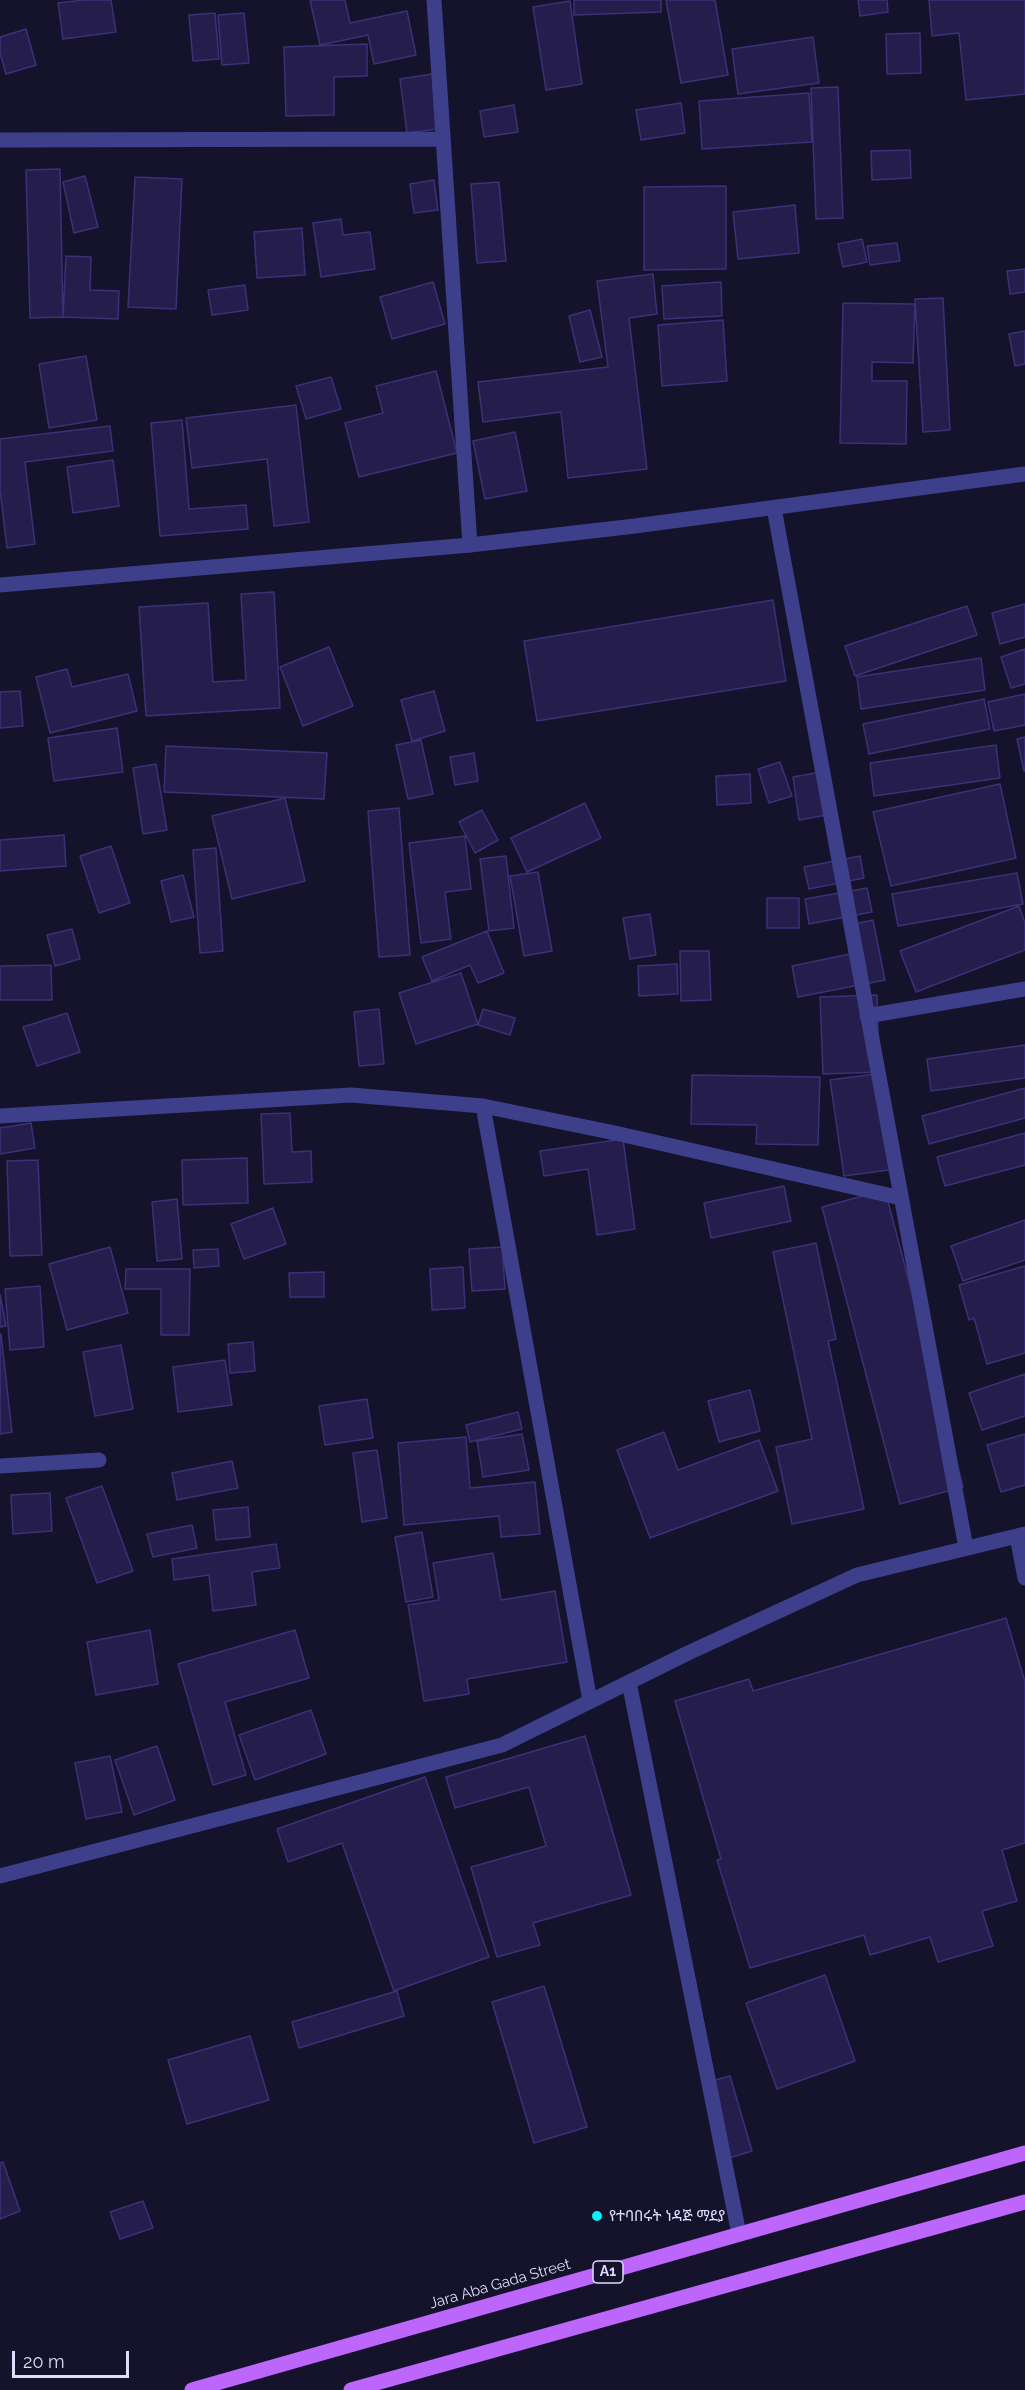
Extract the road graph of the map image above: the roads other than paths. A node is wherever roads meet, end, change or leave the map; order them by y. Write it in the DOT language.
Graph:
graph roads {
  1 [pos="434,0"];
  2 [pos="443,139"];
  3 [pos="0,140"];
  4 [pos="1025,474"];
  5 [pos="774,508"];
  6 [pos="470,545"];
  7 [pos="0,585"];
  8 [pos="1025,989"];
  9 [pos="867,1016"];
  10 [pos="483,1106"];
  11 [pos="0,1116"];
  12 [pos="901,1198"];
  13 [pos="99,1460"];
  14 [pos="0,1466"];
  15 [pos="1021,1535"];
  16 [pos="966,1548"];
  17 [pos="1025,1578"];
  18 [pos="629,1682"];
  19 [pos="590,1701"];
  20 [pos="0,1876"];
  21 [pos="1025,2153"];
  22 [pos="1025,2202"];
  23 [pos="739,2234"];
  24 [pos="192,2390"];
  25 [pos="351,2390"];
  1 -- 2 [label="street"];
  2 -- 3 [label="street"];
  2 -- 6 [label="street"];
  4 -- 5 [label="street"];
  5 -- 6 [label="street"];
  5 -- 9 [label="street"];
  6 -- 7 [label="street"];
  8 -- 9 [label="street"];
  9 -- 12 [label="street"];
  10 -- 11 [label="street"];
  10 -- 12 [label="street"];
  10 -- 19 [label="street"];
  12 -- 16 [label="street"];
  13 -- 14 [label="street"];
  15 -- 16 [label="street"];
  15 -- 17 [label="street"];
  16 -- 18 [label="street"];
  18 -- 19 [label="street"];
  18 -- 23 [label="street"];
  19 -- 20 [label="street"];
  21 -- 23 [label="main road, Jara Aba Gada Street / A1"];
  22 -- 25 [label="main road"];
  23 -- 24 [label="main road, Jara Aba Gada Street / A1"];
}
